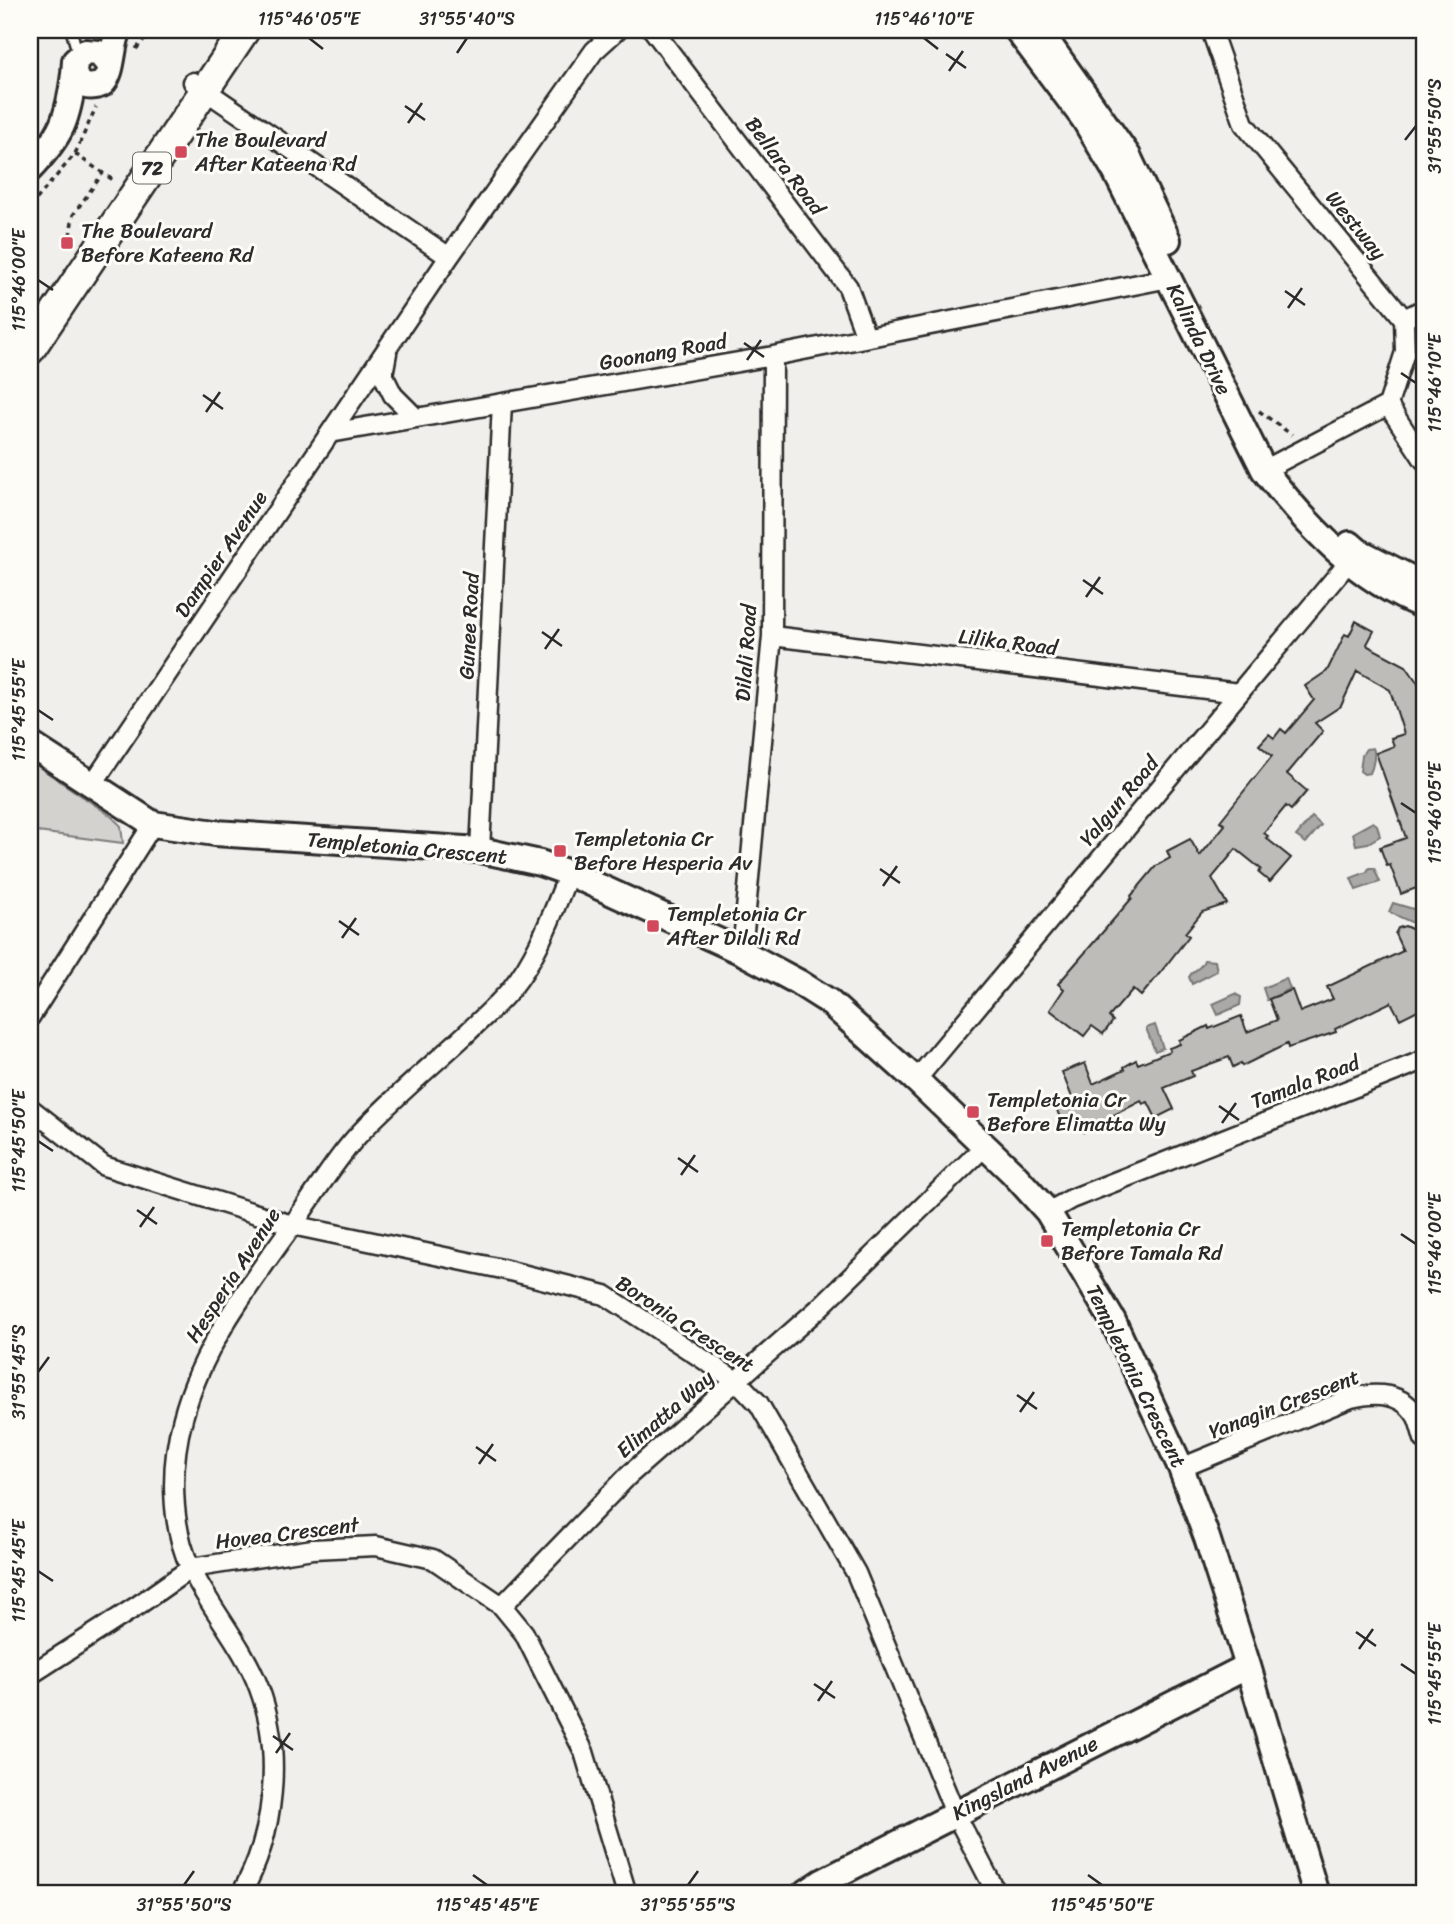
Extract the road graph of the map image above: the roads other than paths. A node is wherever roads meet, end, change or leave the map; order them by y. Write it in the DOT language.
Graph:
graph roads {
  1 [pos="71,30"];
  2 [pos="228,30"];
  3 [pos="245,30"];
  4 [pos="617,30"];
  5 [pos="653,30"];
  6 [pos="1017,30"];
  7 [pos="1039,30"];
  8 [pos="1211,30"];
  9 [pos="118,32"];
  10 [pos="97,70"];
  11 [pos="200,86"];
  12 [pos="30,169"];
  13 [pos="449,257"];
  14 [pos="1168,278"];
  15 [pos="1424,309"];
  16 [pos="1404,319"];
  17 [pos="30,323"];
  18 [pos="866,337"];
  19 [pos="388,349"];
  20 [pos="30,350"];
  21 [pos="773,356"];
  22 [pos="502,403"];
  23 [pos="1388,405"];
  24 [pos="416,418"];
  25 [pos="330,433"];
  26 [pos="1424,460"];
  27 [pos="1270,467"];
  28 [pos="1353,557"];
  29 [pos="1424,585"];
  30 [pos="1424,606"];
  31 [pos="772,636"];
  32 [pos="1239,693"];
  33 [pos="30,744"];
  34 [pos="92,785"];
  35 [pos="153,824"];
  36 [pos="480,850"];
  37 [pos="569,873"];
  38 [pos="742,952"];
  39 [pos="30,1017"];
  40 [pos="1424,1060"];
  41 [pos="916,1080"];
  42 [pos="30,1108"];
  43 [pos="985,1146"];
  44 [pos="1048,1212"];
  45 [pos="292,1225"];
  46 [pos="738,1382"];
  47 [pos="1424,1440"];
  48 [pos="1181,1468"];
  49 [pos="191,1568"];
  50 [pos="502,1606"];
  51 [pos="1248,1667"];
  52 [pos="30,1675"];
  53 [pos="955,1813"];
  54 [pos="241,1894"];
  55 [pos="627,1894"];
  56 [pos="804,1894"];
  57 [pos="997,1894"];
  58 [pos="1316,1894"];
  1 -- 10 [label="lane"];
  2 -- 11 [label="main road, 72"];
  3 -- 11 [label="main road, 72"];
  4 -- 13 [label="street, Dampier Avenue"];
  5 -- 18 [label="street, Bellara Road"];
  6 -- 14 [label="street, Kalinda Drive"];
  7 -- 27 [label="street, Kalinda Drive"];
  8 -- 16 [label="street, Westway"];
  9 -- 10 [label="street"];
  10 -- 12 [label="street"];
  11 -- 13 [label="street"];
  11 -- 17 [label="main road, 72"];
  11 -- 20 [label="main road, 72"];
  13 -- 19 [label="street, Dampier Avenue"];
  14 -- 18 [label="street, Goonang Road"];
  14 -- 27 [label="street, Kalinda Drive"];
  15 -- 16 [label="street"];
  16 -- 23 [label="street"];
  18 -- 21 [label="street, Goonang Road"];
  19 -- 24 [label="street"];
  19 -- 25 [label="street, Dampier Avenue"];
  21 -- 22 [label="street, Goonang Road"];
  21 -- 31 [label="street, Dilali Road"];
  22 -- 24 [label="street, Goonang Road"];
  22 -- 36 [label="street, Gunee Road"];
  23 -- 26 [label="street"];
  23 -- 27 [label="street"];
  24 -- 25 [label="street, Goonang Road"];
  25 -- 34 [label="street, Dampier Avenue"];
  27 -- 28 [label="street, Kalinda Drive"];
  28 -- 29 [label="street, Kalinda Drive"];
  28 -- 30 [label="street, Kalinda Drive"];
  28 -- 32 [label="street, Yalgun Road"];
  31 -- 32 [label="street, Lilika Road"];
  31 -- 38 [label="street, Dilali Road"];
  32 -- 41 [label="street, Yalgun Road"];
  33 -- 34 [label="street, Templetonia Crescent"];
  34 -- 35 [label="street, Templetonia Crescent"];
  35 -- 36 [label="street, Templetonia Crescent"];
  35 -- 39 [label="street"];
  36 -- 37 [label="street, Templetonia Crescent"];
  37 -- 38 [label="street, Templetonia Crescent"];
  37 -- 45 [label="street, Hesperia Avenue"];
  38 -- 41 [label="street, Templetonia Crescent"];
  40 -- 44 [label="street, Tamala Road"];
  41 -- 43 [label="street, Templetonia Crescent"];
  42 -- 45 [label="street, Boronia Crescent"];
  43 -- 44 [label="street, Templetonia Crescent"];
  43 -- 46 [label="street, Elimatta Way"];
  44 -- 48 [label="street, Templetonia Crescent"];
  45 -- 46 [label="street, Boronia Crescent"];
  45 -- 49 [label="street, Hesperia Avenue"];
  46 -- 50 [label="street, Elimatta Way"];
  46 -- 53 [label="street, Boronia Crescent"];
  47 -- 48 [label="street, Yanagin Crescent"];
  48 -- 51 [label="street, Templetonia Crescent"];
  49 -- 50 [label="street, Hovea Crescent"];
  49 -- 52 [label="street, Hovea Crescent"];
  49 -- 54 [label="street, Hesperia Avenue"];
  50 -- 55 [label="street, Hovea Crescent"];
  51 -- 53 [label="street, Kingsland Avenue"];
  51 -- 58 [label="street, Templetonia Crescent"];
  53 -- 56 [label="street, Kingsland Avenue"];
  53 -- 57 [label="street, Boronia Crescent"];
}
